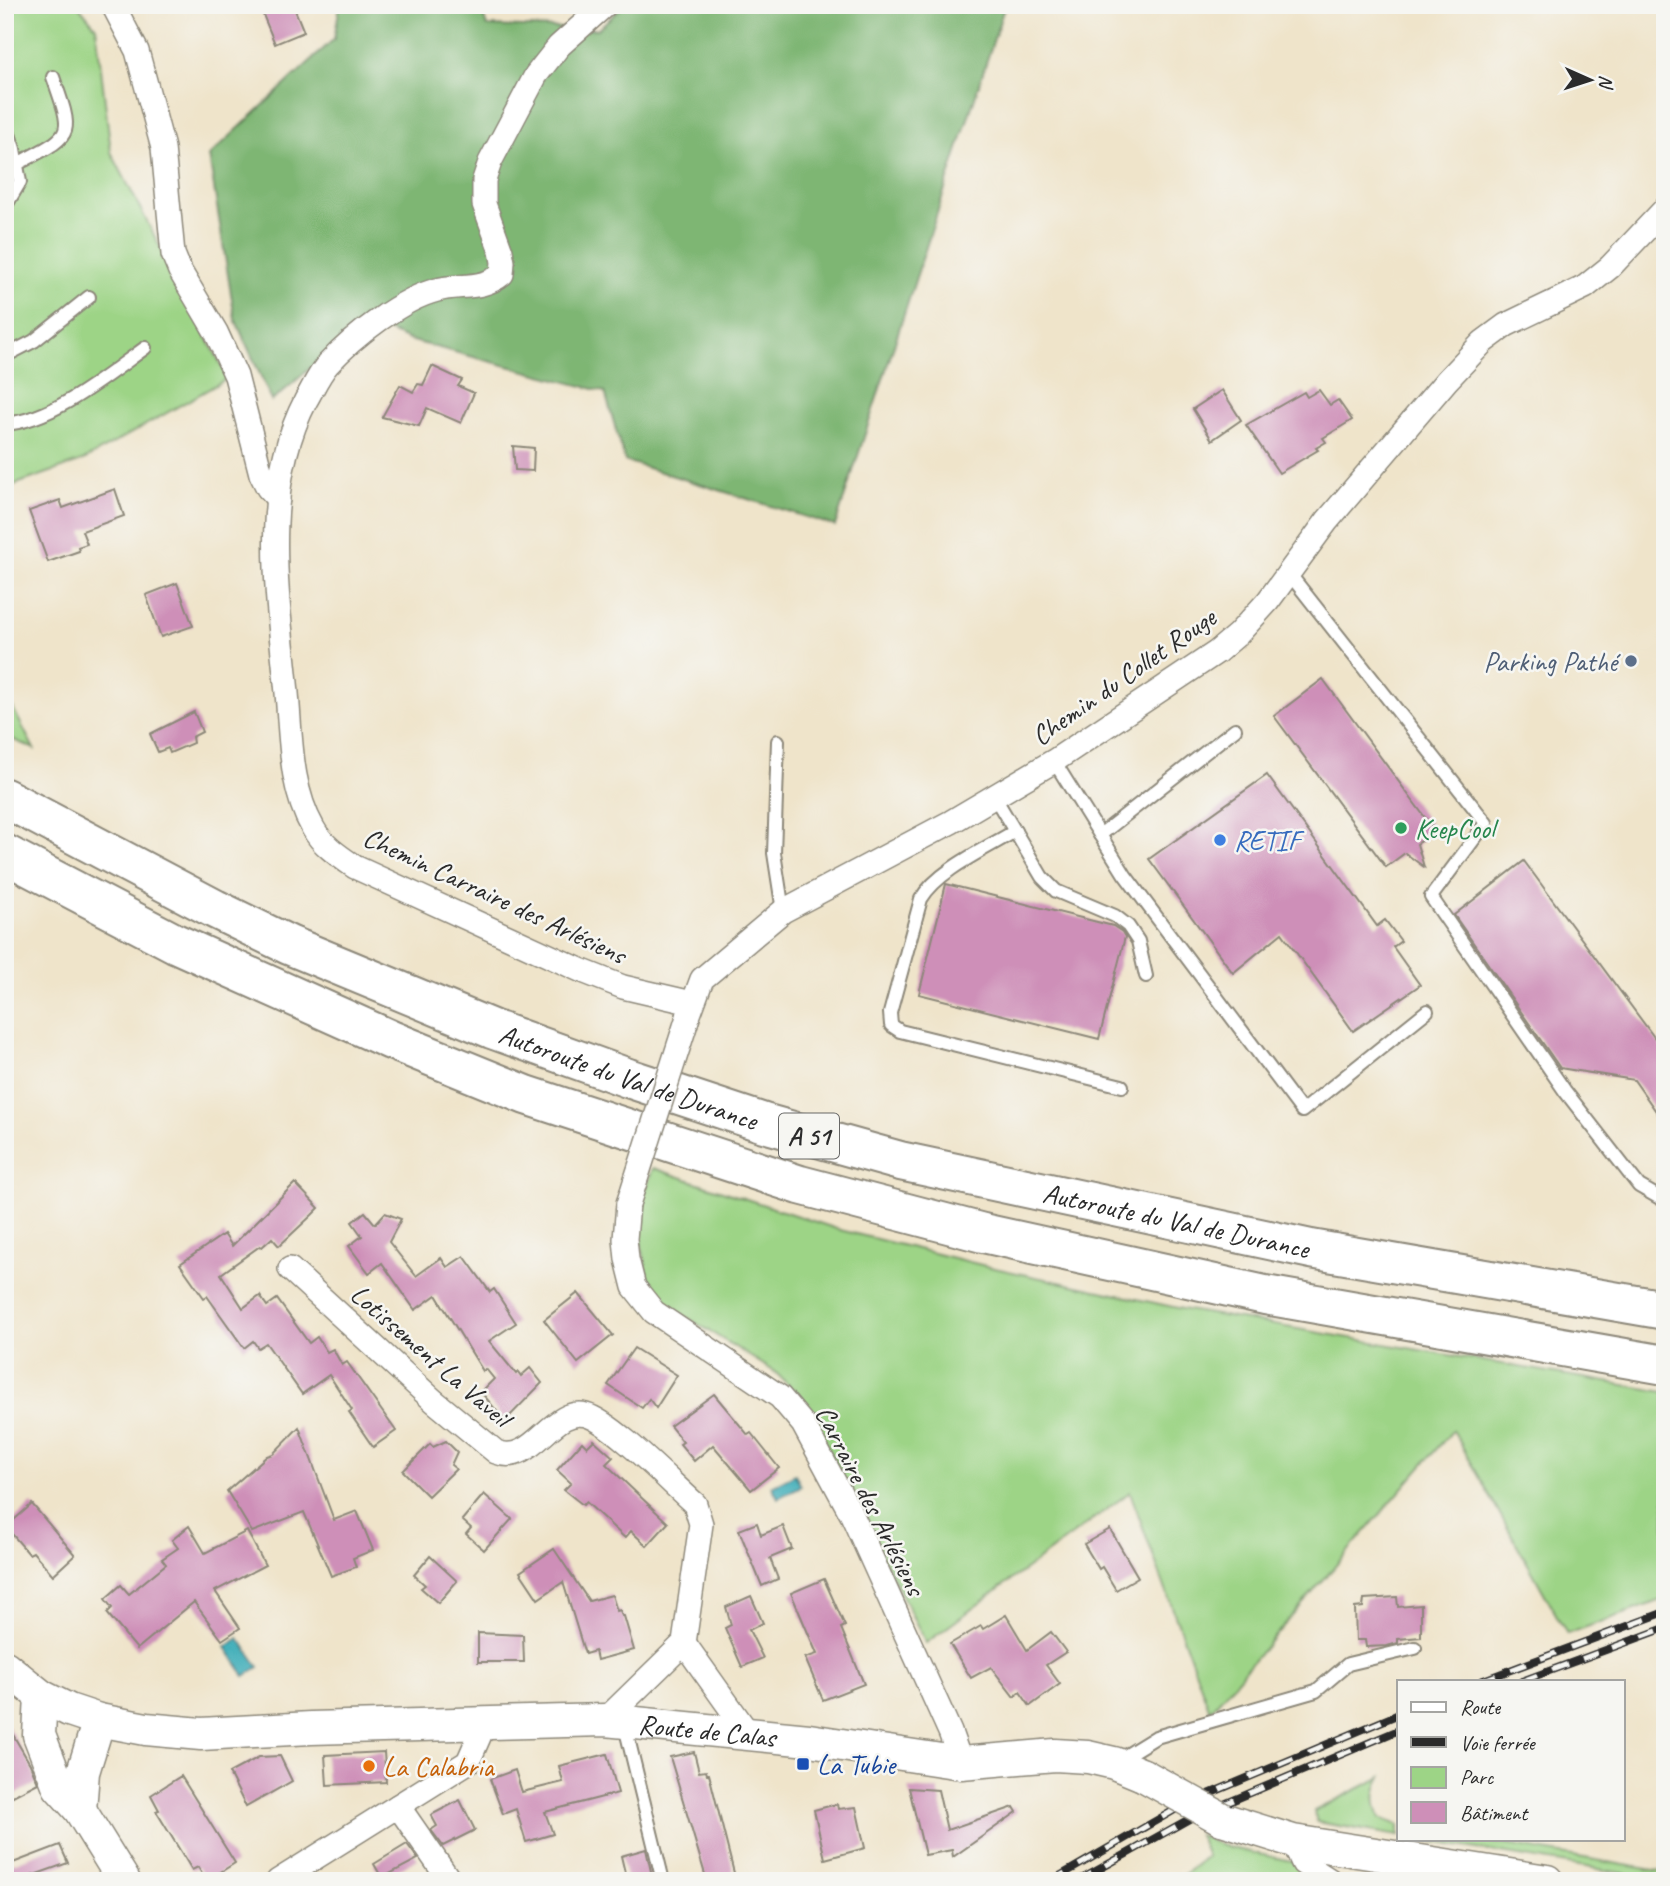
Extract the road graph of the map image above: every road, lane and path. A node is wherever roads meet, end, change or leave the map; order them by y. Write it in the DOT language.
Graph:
graph roads {
  1 [pos="114,5"];
  2 [pos="605,5"];
  3 [pos="53,77"];
  4 [pos="5,122"];
  5 [pos="17,164"];
  6 [pos="5,207"];
  7 [pos="1665,209"];
  8 [pos="89,297"];
  9 [pos="145,348"];
  10 [pos="5,356"];
  11 [pos="5,424"];
  12 [pos="278,499"];
  13 [pos="1288,572"];
  14 [pos="1236,729"];
  15 [pos="778,741"];
  16 [pos="1054,761"];
  17 [pos="994,796"];
  18 [pos="5,798"];
  19 [pos="1015,831"];
  20 [pos="1100,835"];
  21 [pos="5,854"];
  22 [pos="783,911"];
  23 [pos="1146,976"];
  24 [pos="690,1010"];
  25 [pos="1427,1011"];
  26 [pos="1122,1086"];
  27 [pos="1665,1201"];
  28 [pos="290,1269"];
  29 [pos="1665,1310"];
  30 [pos="1665,1365"];
  31 [pos="684,1643"];
  32 [pos="1415,1648"];
  33 [pos="5,1667"];
  34 [pos="41,1696"];
  35 [pos="99,1720"];
  36 [pos="614,1721"];
  37 [pos="485,1723"];
  38 [pos="748,1733"];
  39 [pos="961,1763"];
  40 [pos="1128,1769"];
  41 [pos="398,1806"];
  42 [pos="80,1810"];
  43 [pos="1293,1841"];
  44 [pos="124,1881"];
  45 [pos="278,1881"];
  46 [pos="450,1881"];
  47 [pos="663,1881"];
  48 [pos="1331,1881"];
  49 [pos="1547,1881"];
  1 -- 12 [label="street"];
  2 -- 12 [label="street, Chemin Carraire des Arlésiens"];
  3 -- 5 [label="lane"];
  4 -- 5 [label="lane"];
  5 -- 6 [label="lane"];
  7 -- 13 [label="street, Chemin du Collet Rouge"];
  8 -- 10 [label="lane"];
  9 -- 11 [label="lane"];
  12 -- 24 [label="street, Chemin Carraire des Arlésiens"];
  13 -- 16 [label="street, Chemin du Collet Rouge"];
  13 -- 27 [label="lane"];
  14 -- 20 [label="lane"];
  15 -- 22 [label="lane"];
  16 -- 17 [label="street, Chemin du Collet Rouge"];
  16 -- 20 [label="lane"];
  17 -- 19 [label="lane"];
  17 -- 22 [label="street, Chemin du Collet Rouge"];
  18 -- 29 [label="highway, Autoroute du Val de Durance / A 51"];
  19 -- 23 [label="lane"];
  19 -- 26 [label="lane"];
  20 -- 25 [label="lane"];
  21 -- 30 [label="highway, Autoroute du Val de Durance / A 51"];
  22 -- 24 [label="street, Chemin du Collet Rouge"];
  24 -- 39 [label="street, Carraire des Arlésiens, bridge"];
  28 -- 31 [label="street, Lotissement La Vaveil"];
  31 -- 36 [label="street"];
  31 -- 38 [label="street"];
  32 -- 40 [label="lane"];
  33 -- 34 [label="main road, Route de Calas"];
  34 -- 35 [label="main road, Route de Calas"];
  34 -- 42 [label="main road"];
  35 -- 37 [label="main road, Route de Calas"];
  35 -- 42 [label="main road"];
  36 -- 37 [label="main road, Route de Calas"];
  36 -- 38 [label="main road, Route de Calas"];
  36 -- 47 [label="lane"];
  37 -- 41 [label="street"];
  38 -- 39 [label="main road, Route de Calas"];
  39 -- 40 [label="main road, Route de Calas"];
  40 -- 43 [label="main road, Route de Calas, bridge"];
  41 -- 45 [label="street"];
  41 -- 46 [label="street"];
  42 -- 44 [label="main road"];
  43 -- 48 [label="street"];
  43 -- 49 [label="main road, Route de Calas"];
}
